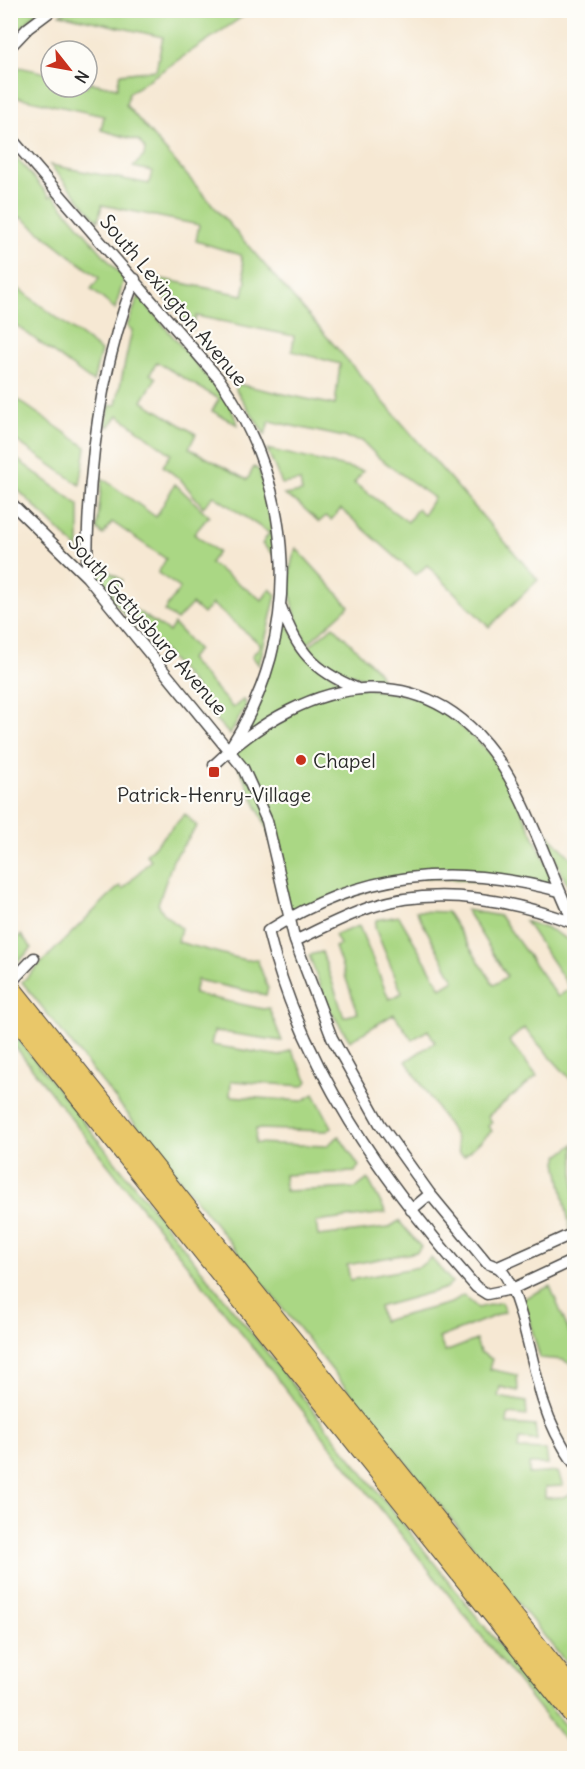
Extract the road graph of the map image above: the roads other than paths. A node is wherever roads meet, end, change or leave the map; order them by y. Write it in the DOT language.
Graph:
graph roads {
  1 [pos="52,10"];
  2 [pos="10,47"];
  3 [pos="10,137"];
  4 [pos="135,279"];
  5 [pos="10,502"];
  6 [pos="87,577"];
  7 [pos="280,605"];
  8 [pos="357,688"];
  9 [pos="230,748"];
  10 [pos="213,765"];
  11 [pos="559,891"];
  12 [pos="289,918"];
  13 [pos="574,923"];
  14 [pos="295,941"];
  15 [pos="32,959"];
  16 [pos="10,984"];
  17 [pos="10,1011"];
  18 [pos="430,1194"];
  19 [pos="411,1210"];
  20 [pos="574,1233"];
  21 [pos="574,1260"];
  22 [pos="498,1267"];
  23 [pos="512,1289"];
  24 [pos="574,1463"];
  25 [pos="574,1691"];
  26 [pos="574,1718"];
  1 -- 2 [label="street"];
  3 -- 4 [label="street, South Lexington Avenue"];
  4 -- 6 [label="street"];
  4 -- 7 [label="street, South Lexington Avenue"];
  5 -- 6 [label="street, South Gettysburg Avenue"];
  6 -- 9 [label="street, South Gettysburg Avenue"];
  7 -- 8 [label="street"];
  7 -- 9 [label="street, South Lexington Avenue"];
  8 -- 9 [label="street"];
  8 -- 11 [label="street"];
  9 -- 10 [label="street"];
  9 -- 12 [label="street, South Gettysburg Avenue"];
  11 -- 12 [label="street"];
  11 -- 13 [label="street"];
  12 -- 14 [label="street, South Gettysburg Avenue"];
  12 -- 19 [label="street"];
  13 -- 14 [label="street"];
  14 -- 18 [label="street, South Gettysburg Avenue"];
  15 -- 16 [label="street"];
  16 -- 25 [label="highway"];
  17 -- 26 [label="highway"];
  18 -- 19 [label="street"];
  18 -- 22 [label="street, South Gettysburg Avenue"];
  19 -- 23 [label="street"];
  20 -- 22 [label="street"];
  21 -- 23 [label="street"];
  22 -- 23 [label="street, South Gettysburg Avenue"];
  23 -- 24 [label="street, South Gettysburg Avenue"];
}
